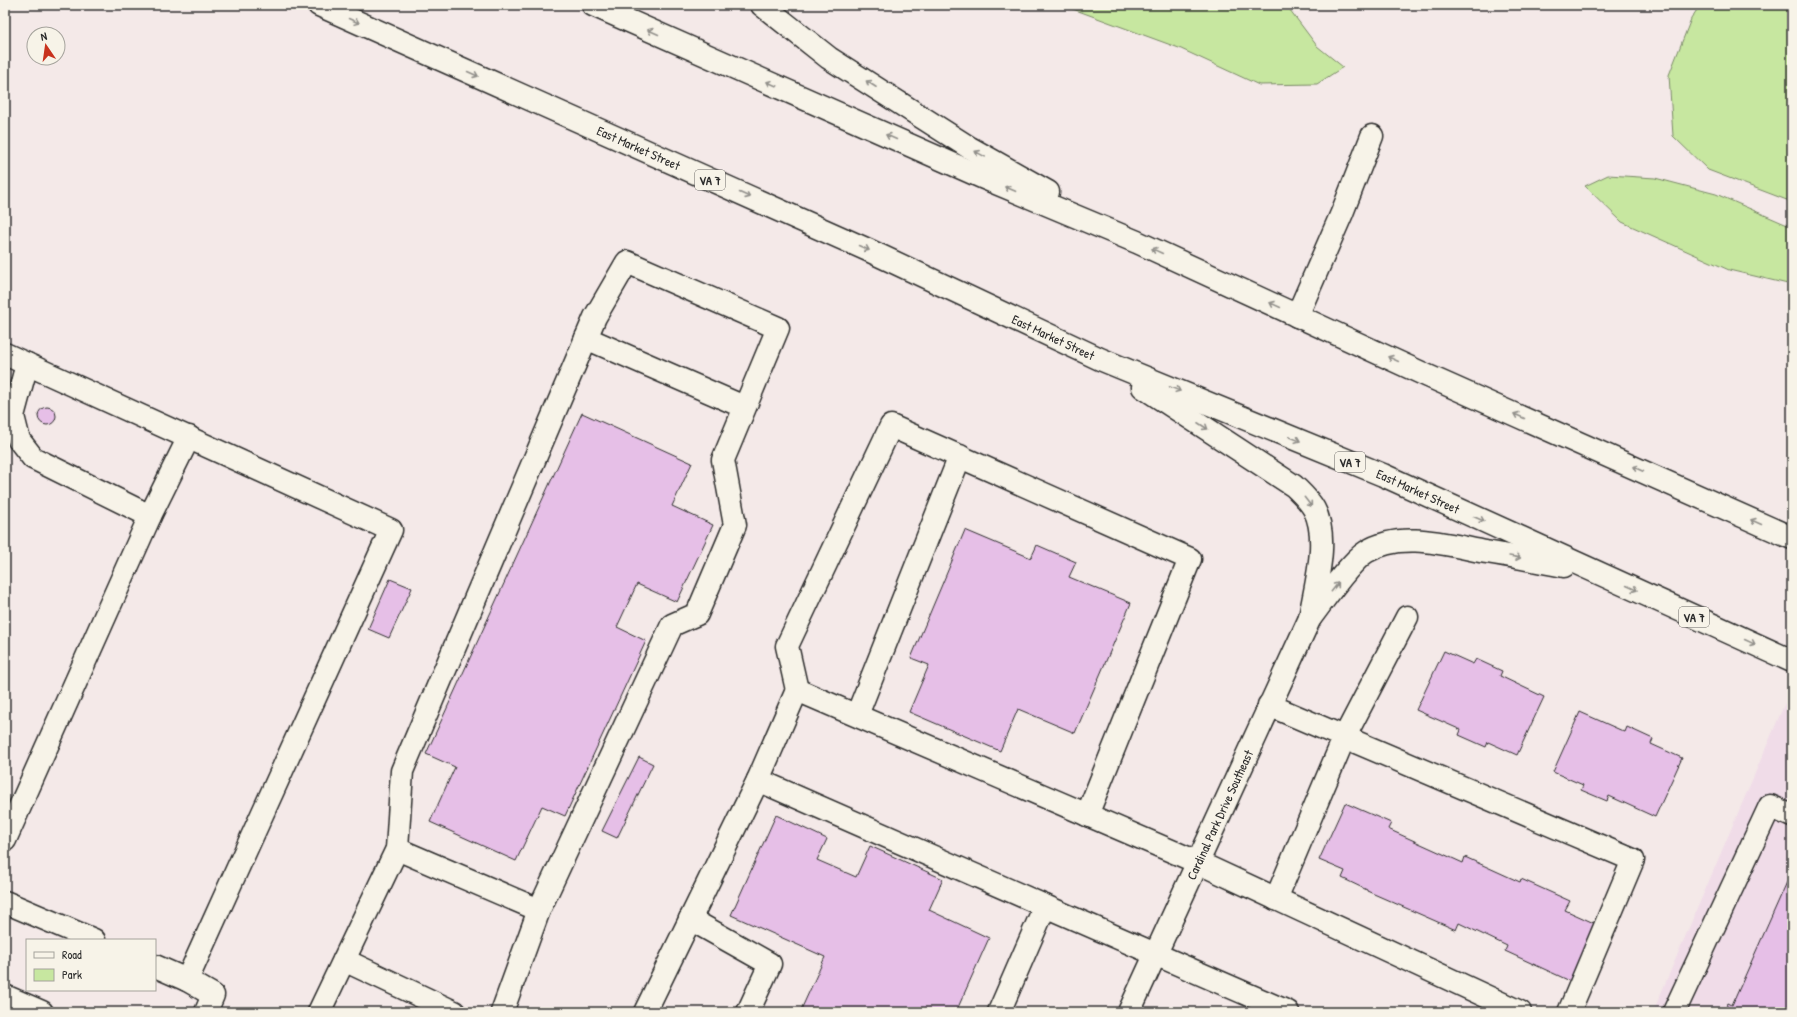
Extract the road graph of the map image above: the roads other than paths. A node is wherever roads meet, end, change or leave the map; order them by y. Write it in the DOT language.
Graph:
graph roads {
  1 [pos="318,5"];
  2 [pos="593,5"];
  3 [pos="762,5"];
  4 [pos="1372,136"];
  5 [pos="1137,242"];
  6 [pos="1297,316"];
  7 [pos="586,338"];
  8 [pos="5,354"];
  9 [pos="1100,358"];
  10 [pos="27,364"];
  11 [pos="744,407"];
  12 [pos="189,438"];
  13 [pos="960,456"];
  14 [pos="150,516"];
  15 [pos="1792,538"];
  16 [pos="1596,572"];
  17 [pos="1407,617"];
  18 [pos="1310,618"];
  19 [pos="1792,661"];
  20 [pos="797,690"];
  21 [pos="1269,705"];
  22 [pos="858,715"];
  23 [pos="1344,738"];
  24 [pos="758,780"];
  25 [pos="1087,815"];
  26 [pos="1792,816"];
  27 [pos="5,840"];
  28 [pos="396,849"];
  29 [pos="1197,862"];
  30 [pos="1276,899"];
  31 [pos="5,902"];
  32 [pos="1045,906"];
  33 [pos="539,910"];
  34 [pos="690,919"];
  35 [pos="92,939"];
  36 [pos="1155,954"];
  37 [pos="344,960"];
  38 [pos="156,966"];
  39 [pos="187,980"];
  40 [pos="5,996"];
  41 [pos="1257,1006"];
  42 [pos="42,1012"];
  43 [pos="206,1012"];
  44 [pos="319,1012"];
  45 [pos="454,1012"];
  46 [pos="502,1012"];
  47 [pos="645,1012"];
  48 [pos="748,1012"];
  49 [pos="999,1012"];
  50 [pos="1129,1012"];
  51 [pos="1288,1012"];
  52 [pos="1520,1012"];
  53 [pos="1569,1012"];
  54 [pos="1674,1012"];
  1 -- 9 [label="main road, East Market Street / VA 7, one-way"];
  5 -- 2 [label="main road, one-way"];
  5 -- 3 [label="main road, one-way"];
  4 -- 6 [label="main road"];
  6 -- 5 [label="main road, one-way"];
  15 -- 6 [label="main road, one-way"];
  7 -- 11 [label="main road"];
  7 -- 11 [label="main road"];
  7 -- 28 [label="main road"];
  8 -- 10 [label="main road"];
  9 -- 16 [label="main road, East Market Street / VA 7, one-way"];
  9 -- 18 [label="main road, one-way"];
  10 -- 12 [label="main road"];
  10 -- 14 [label="main road"];
  11 -- 33 [label="main road"];
  12 -- 14 [label="main road"];
  12 -- 39 [label="main road"];
  13 -- 20 [label="main road"];
  13 -- 22 [label="main road"];
  13 -- 25 [label="main road"];
  14 -- 27 [label="main road"];
  18 -- 16 [label="main road, one-way"];
  16 -- 19 [label="main road, East Market Street / VA 7, one-way"];
  17 -- 23 [label="main road"];
  18 -- 21 [label="main road, Cardinal Park Drive Southeast"];
  20 -- 22 [label="main road"];
  20 -- 24 [label="main road"];
  21 -- 23 [label="main road"];
  21 -- 29 [label="main road, Cardinal Park Drive Southeast"];
  22 -- 25 [label="main road"];
  23 -- 30 [label="main road"];
  23 -- 53 [label="main road"];
  24 -- 32 [label="main road"];
  24 -- 34 [label="main road"];
  25 -- 29 [label="main road"];
  26 -- 54 [label="main road"];
  28 -- 33 [label="main road"];
  28 -- 37 [label="main road"];
  29 -- 30 [label="main road"];
  29 -- 36 [label="main road, Cardinal Park Drive Southeast"];
  30 -- 52 [label="main road"];
  31 -- 35 [label="main road"];
  32 -- 36 [label="main road"];
  32 -- 49 [label="main road"];
  33 -- 46 [label="main road"];
  34 -- 47 [label="main road"];
  34 -- 48 [label="main road"];
  36 -- 41 [label="main road"];
  36 -- 50 [label="main road, Cardinal Park Drive Southeast"];
  37 -- 44 [label="main road"];
  37 -- 45 [label="main road"];
  38 -- 39 [label="main road"];
  39 -- 43 [label="main road"];
  40 -- 42 [label="main road"];
  41 -- 51 [label="main road"];
}
